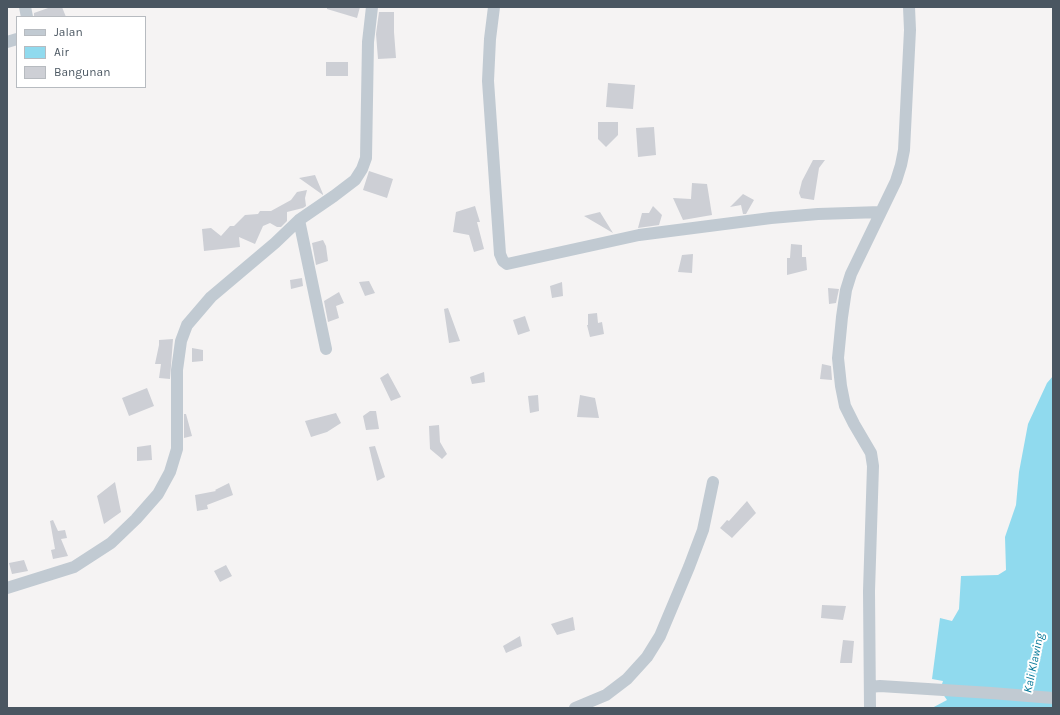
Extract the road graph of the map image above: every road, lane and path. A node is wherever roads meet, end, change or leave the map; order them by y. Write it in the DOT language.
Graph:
graph roads {
  1 [pos="372,7"];
  2 [pos="494,7"];
  3 [pos="909,7"];
  4 [pos="881,212"];
  5 [pos="300,220"];
  6 [pos="326,349"];
  7 [pos="713,482"];
  8 [pos="7,588"];
  9 [pos="875,687"];
  10 [pos="1053,698"];
  11 [pos="575,708"];
  12 [pos="870,708"];
  1 -- 5 [label="street"];
  2 -- 4 [label="street"];
  3 -- 4 [label="street"];
  4 -- 9 [label="street"];
  5 -- 6 [label="street"];
  5 -- 8 [label="street"];
  7 -- 11 [label="street"];
  9 -- 10 [label="street"];
  9 -- 12 [label="street"];
}
